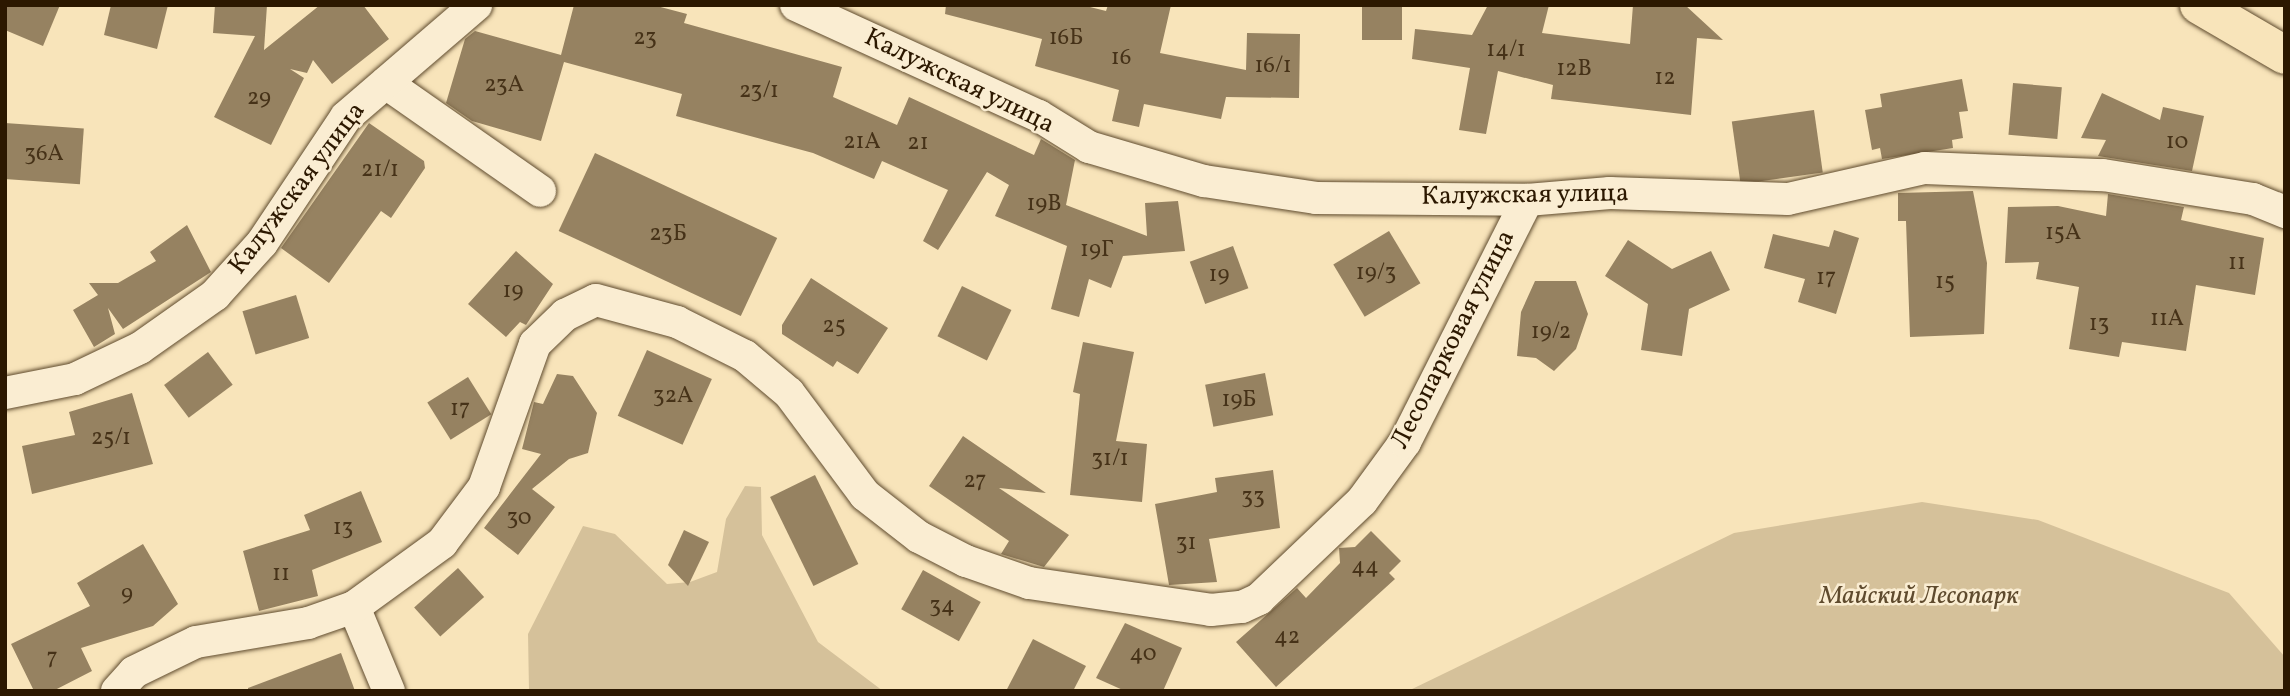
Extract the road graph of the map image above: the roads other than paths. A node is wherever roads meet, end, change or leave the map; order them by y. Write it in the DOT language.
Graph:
graph roads {
  1 [pos="476,5"];
  2 [pos="796,5"];
  3 [pos="2199,5"];
  4 [pos="2248,5"];
  5 [pos="2285,32"];
  6 [pos="2285,55"];
  7 [pos="386,83"];
  8 [pos="540,191"];
  9 [pos="1527,200"];
  10 [pos="2285,212"];
  11 [pos="5,393"];
  12 [pos="354,607"];
  13 [pos="117,691"];
  14 [pos="389,691"];
  1 -- 7 [label="street"];
  2 -- 9 [label="street, Калужская улица"];
  3 -- 6 [label="main road"];
  4 -- 5 [label="main road"];
  7 -- 8 [label="street, Калужская улица"];
  7 -- 11 [label="street, Калужская улица"];
  9 -- 10 [label="street, Калужская улица"];
  9 -- 12 [label="street, Лесопарковая улица"];
  12 -- 13 [label="street, Лесопарковая улица"];
  12 -- 14 [label="street"];
}
